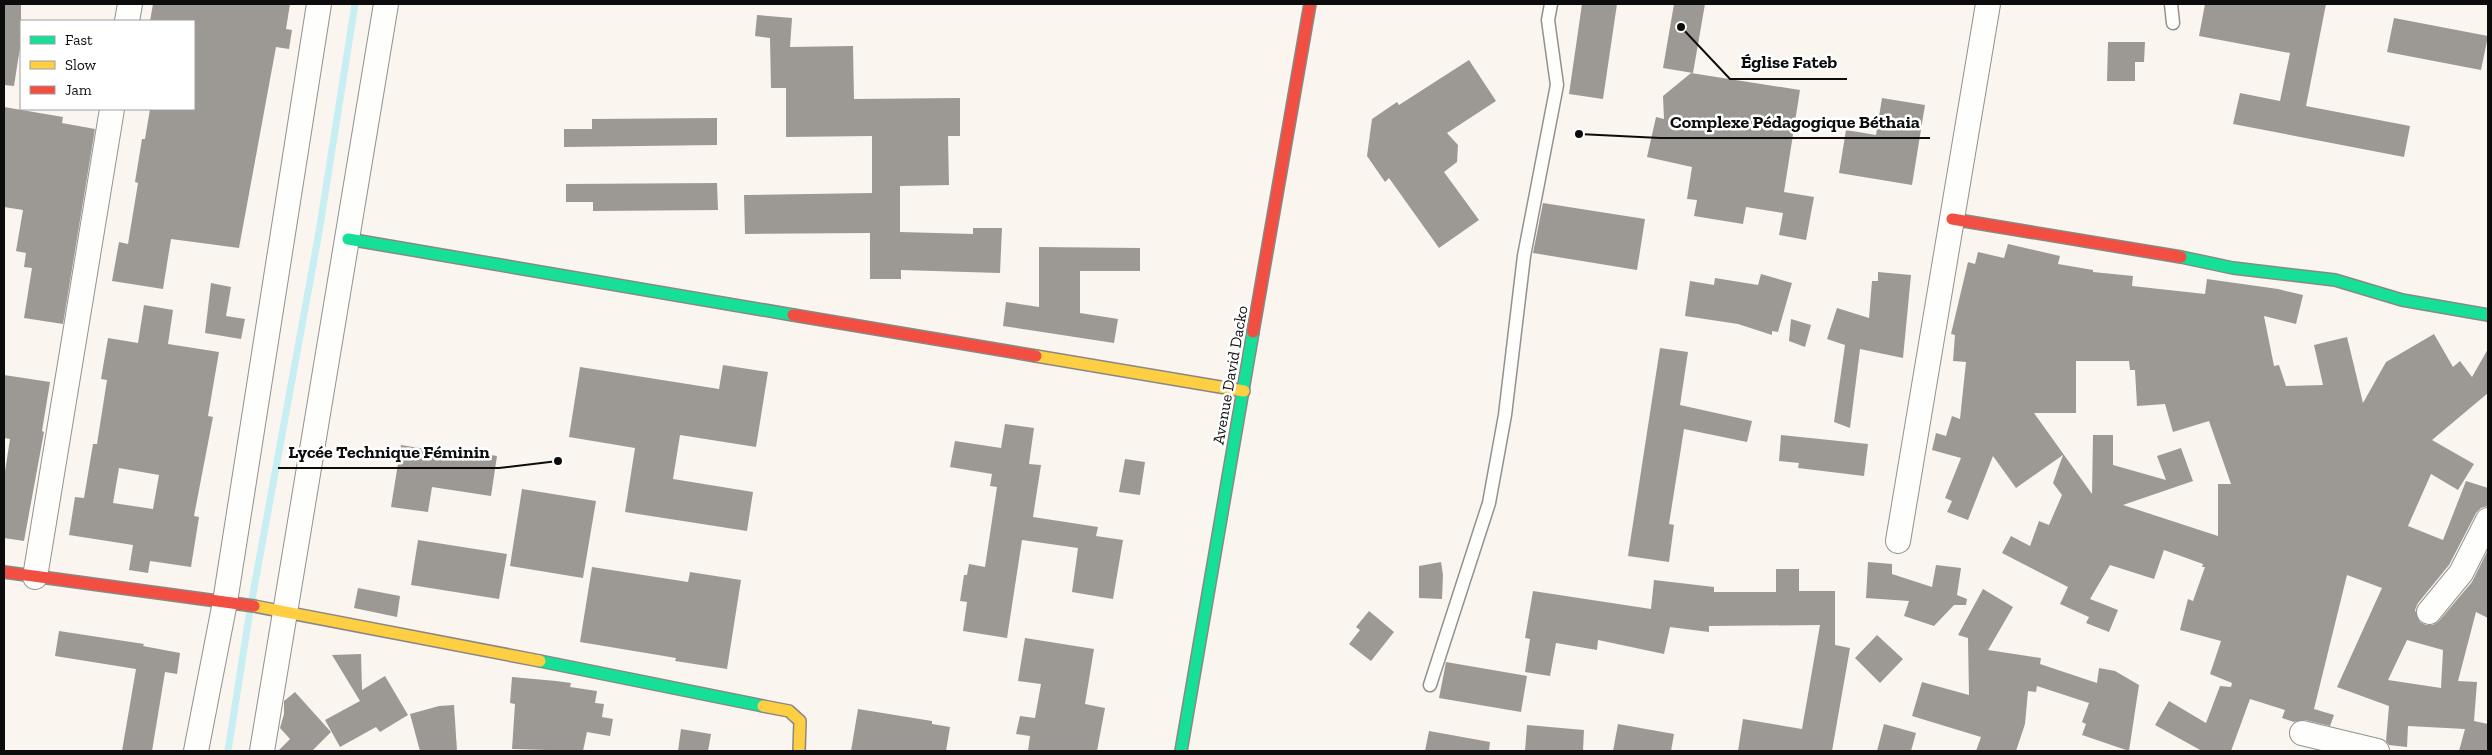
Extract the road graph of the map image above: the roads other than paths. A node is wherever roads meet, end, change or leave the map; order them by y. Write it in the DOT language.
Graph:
graph roads {
  1 [pos="130,4"];
  2 [pos="319,4"];
  3 [pos="386,4"];
  4 [pos="1310,4"];
  5 [pos="1551,4"];
  6 [pos="1988,4"];
  7 [pos="2171,4"];
  8 [pos="127,20"];
  9 [pos="2173,23"];
  10 [pos="112,110"];
  11 [pos="1952,219"];
  12 [pos="348,239"];
  13 [pos="2488,315"];
  14 [pos="1244,391"];
  15 [pos="2488,520"];
  16 [pos="1898,541"];
  17 [pos="4,572"];
  18 [pos="35,577"];
  19 [pos="231,603"];
  20 [pos="279,609"];
  21 [pos="2428,612"];
  22 [pos="1430,686"];
  23 [pos="2302,733"];
  24 [pos="196,751"];
  25 [pos="262,751"];
  26 [pos="799,751"];
  27 [pos="1181,751"];
  28 [pos="2377,751"];
  1 -- 8 [label="street"];
  2 -- 19 [label="street"];
  3 -- 12 [label="street"];
  4 -- 14 [label="street, Avenue David Dacko"];
  5 -- 22 [label="lane"];
  6 -- 11 [label="street"];
  7 -- 9 [label="lane"];
  10 -- 18 [label="street"];
  11 -- 13 [label="street"];
  11 -- 16 [label="street"];
  12 -- 14 [label="street"];
  12 -- 20 [label="street"];
  14 -- 27 [label="street, Avenue David Dacko"];
  15 -- 21 [label="street"];
  17 -- 18 [label="street"];
  18 -- 19 [label="street"];
  19 -- 20 [label="street"];
  19 -- 24 [label="street"];
  20 -- 25 [label="street"];
  20 -- 26 [label="street"];
  23 -- 28 [label="street"];
}
